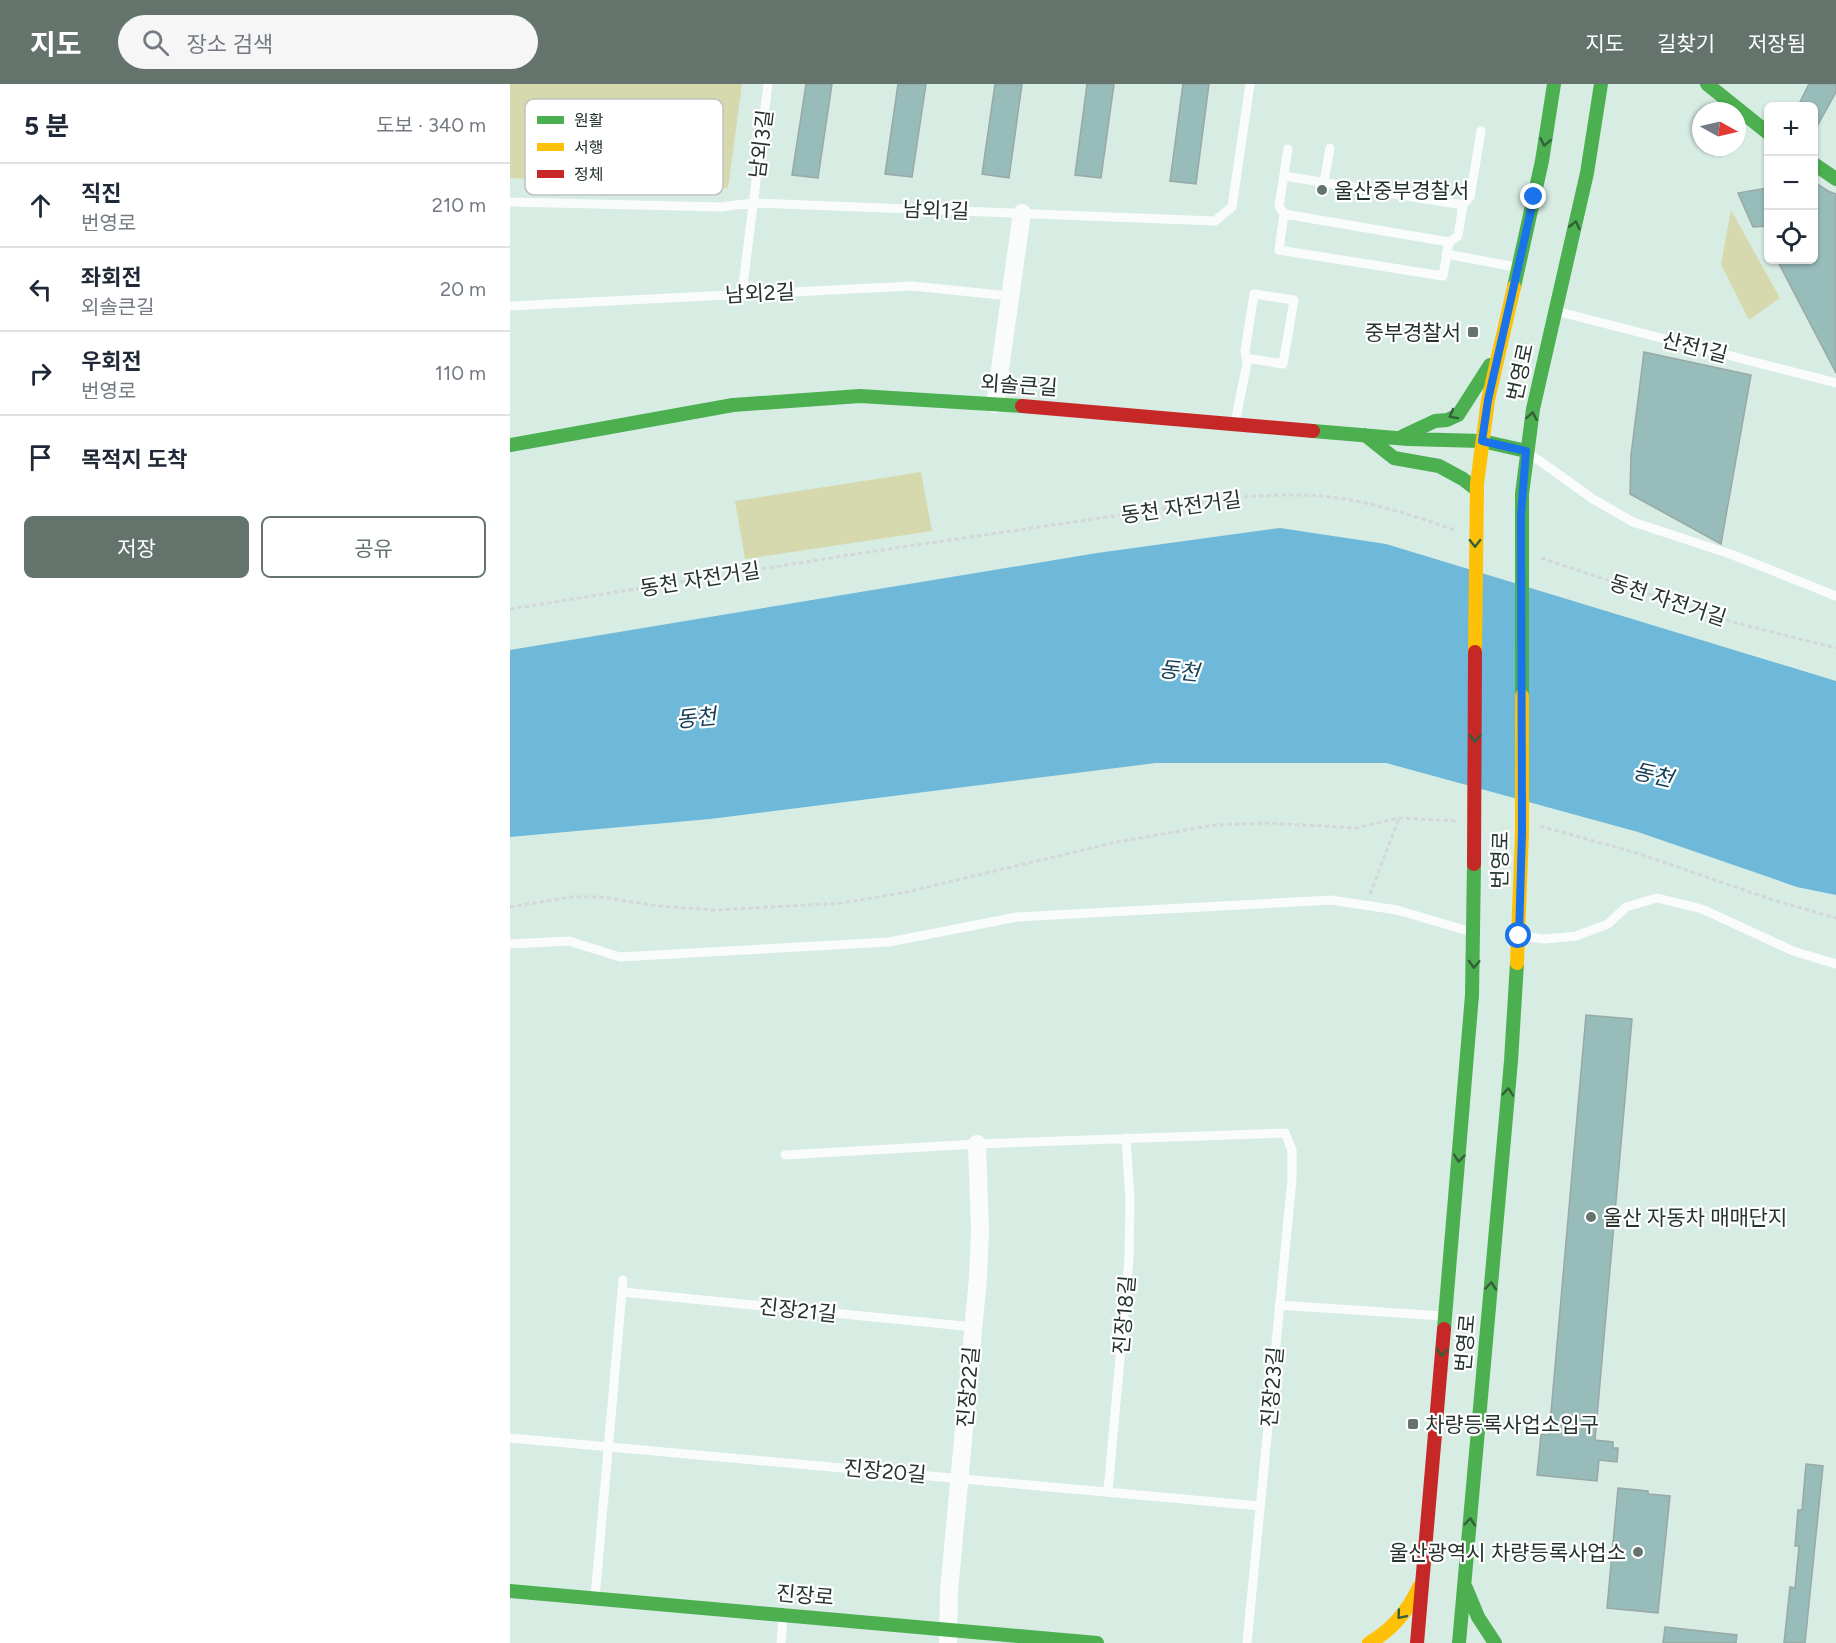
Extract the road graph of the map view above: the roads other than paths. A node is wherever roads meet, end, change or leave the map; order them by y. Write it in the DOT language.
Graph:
graph roads {
  1 [pos="768,84"];
  2 [pos="1250,84"];
  3 [pos="1601,84"];
  4 [pos="1554,86"];
  5 [pos="1712,87"];
  6 [pos="1764,130"];
  7 [pos="1481,131"];
  8 [pos="1330,148"];
  9 [pos="1288,149"];
  10 [pos="1818,167"];
  11 [pos="1284,176"];
  12 [pos="1836,179"];
  13 [pos="1324,182"];
  14 [pos="510,202"];
  15 [pos="753,203"];
  16 [pos="1463,205"];
  17 [pos="1022,213"];
  18 [pos="1284,214"];
  19 [pos="1449,242"];
  20 [pos="1446,254"];
  21 [pos="1518,267"];
  22 [pos="742,293"];
  23 [pos="1010,296"];
  24 [pos="510,306"];
  25 [pos="1555,311"];
  26 [pos="1499,352"];
  27 [pos="1246,358"];
  28 [pos="1836,383"];
  29 [pos="995,404"];
  30 [pos="1235,424"];
  31 [pos="1365,435"];
  32 [pos="1400,438"];
  33 [pos="1482,441"];
  34 [pos="510,445"];
  35 [pos="1526,451"];
  36 [pos="1477,487"];
  37 [pos="1836,596"];
  38 [pos="1475,933"];
  39 [pos="1519,936"];
  40 [pos="510,944"];
  41 [pos="1836,964"];
  42 [pos="1126,1138"];
  43 [pos="977,1144"];
  44 [pos="785,1155"];
  45 [pos="624,1280"];
  46 [pos="622,1292"];
  47 [pos="1279,1305"];
  48 [pos="1445,1317"];
  49 [pos="974,1327"];
  50 [pos="510,1438"];
  51 [pos="608,1447"];
  52 [pos="960,1478"];
  53 [pos="1108,1491"];
  54 [pos="1260,1506"];
  55 [pos="1422,1579"];
  56 [pos="1465,1585"];
  57 [pos="510,1591"];
  58 [pos="595,1598"];
  59 [pos="783,1614"];
  60 [pos="949,1636"];
  61 [pos="781,1643"];
  62 [pos="1097,1643"];
  63 [pos="1247,1643"];
  64 [pos="1369,1643"];
  65 [pos="1417,1643"];
  66 [pos="1460,1643"];
  67 [pos="1495,1643"];
  1 -- 15 [label="lane, 남외3길"];
  2 -- 17 [label="lane, 남외1길"];
  25 -- 3 [label="main road, 번영로, one-way"];
  4 -- 21 [label="main road, 번영로, one-way"];
  5 -- 6 [label="main road"];
  7 -- 16 [label="lane"];
  8 -- 13 [label="lane"];
  9 -- 11 [label="lane"];
  10 -- 12 [label="main road"];
  11 -- 13 [label="lane"];
  11 -- 18 [label="lane"];
  13 -- 16 [label="lane"];
  14 -- 15 [label="lane, 남외1길"];
  15 -- 17 [label="lane, 남외1길"];
  15 -- 22 [label="lane, 남외3길"];
  16 -- 19 [label="lane"];
  17 -- 23 [label="street"];
  18 -- 19 [label="lane"];
  18 -- 20 [label="lane"];
  19 -- 20 [label="lane"];
  20 -- 21 [label="lane"];
  21 -- 26 [label="main road, 번영로"];
  22 -- 23 [label="lane, 남외2길"];
  22 -- 24 [label="lane, 남외2길"];
  23 -- 29 [label="street"];
  25 -- 28 [label="lane, 산전1길"];
  35 -- 25 [label="main road, 번영로, one-way"];
  26 -- 32 [label="main road, one-way"];
  26 -- 33 [label="main road, 번영로"];
  27 -- 27 [label="lane"];
  27 -- 30 [label="lane"];
  29 -- 30 [label="main road, 외솔큰길"];
  29 -- 34 [label="main road, 외솔큰길"];
  30 -- 31 [label="main road, 외솔큰길"];
  31 -- 32 [label="main road, 외솔큰길"];
  31 -- 36 [label="main road"];
  32 -- 33 [label="main road, 외솔큰길"];
  33 -- 35 [label="main road, 외솔큰길"];
  33 -- 36 [label="main road, 번영로"];
  35 -- 37 [label="lane"];
  35 -- 39 [label="main road, 번영로"];
  36 -- 38 [label="main road, 번영로, one-way"];
  38 -- 40 [label="lane"];
  38 -- 48 [label="main road, 번영로, one-way"];
  39 -- 41 [label="lane"];
  56 -- 39 [label="main road, 번영로, one-way"];
  42 -- 43 [label="lane"];
  42 -- 47 [label="lane, 진장23길"];
  42 -- 53 [label="lane, 진장18길"];
  43 -- 44 [label="lane"];
  43 -- 49 [label="street, 진장22길"];
  45 -- 46 [label="lane"];
  46 -- 49 [label="lane, 진장21길"];
  46 -- 51 [label="lane"];
  47 -- 48 [label="lane"];
  47 -- 54 [label="lane, 진장23길"];
  48 -- 55 [label="main road, 번영로, one-way"];
  49 -- 52 [label="street, 진장22길"];
  50 -- 51 [label="lane, 진장20길"];
  51 -- 52 [label="lane, 진장20길"];
  51 -- 58 [label="lane"];
  52 -- 53 [label="lane, 진장20길"];
  52 -- 60 [label="street, 진장22길"];
  53 -- 54 [label="lane, 진장20길"];
  54 -- 63 [label="lane, 진장23길"];
  55 -- 64 [label="main road, one-way"];
  55 -- 65 [label="main road, 번영로"];
  56 -- 66 [label="main road, 번영로"];
  56 -- 67 [label="main road"];
  57 -- 58 [label="main road, 진장로"];
  58 -- 59 [label="main road, 진장로"];
  59 -- 60 [label="main road, 진장로"];
  59 -- 61 [label="lane"];
  60 -- 62 [label="main road, 진장로"];
}
